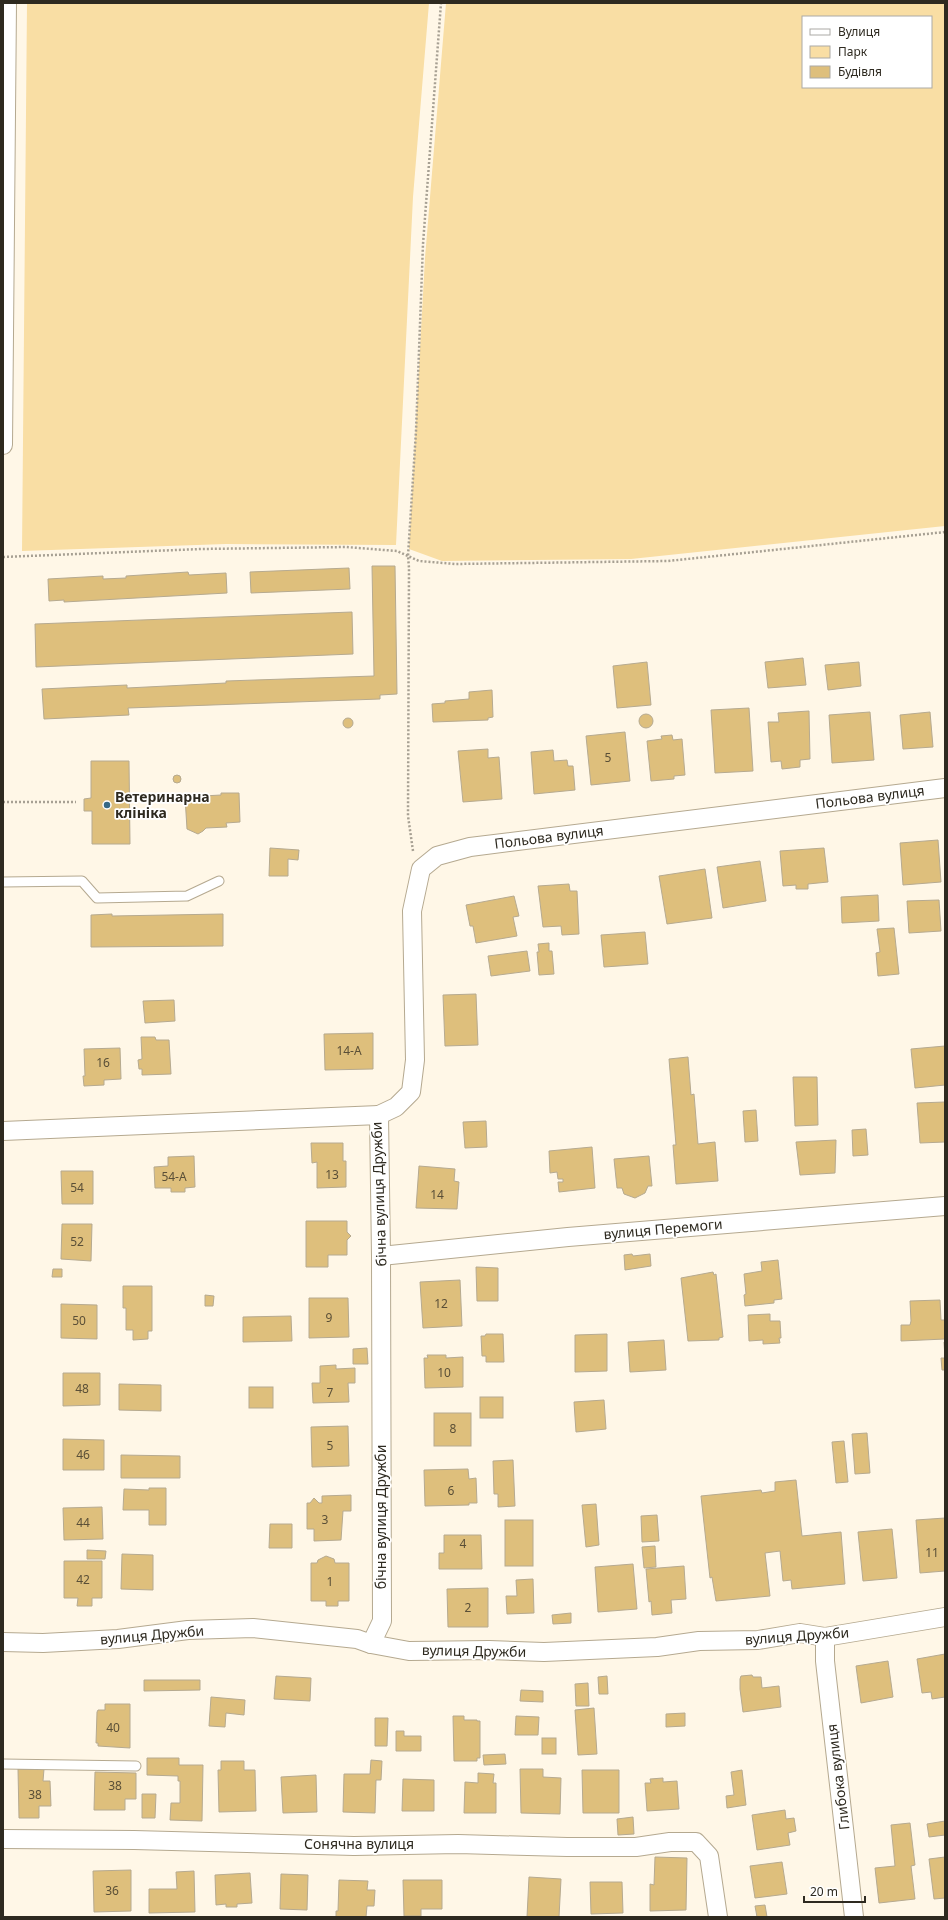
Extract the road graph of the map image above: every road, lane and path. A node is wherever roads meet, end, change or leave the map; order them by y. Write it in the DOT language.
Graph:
graph roads {
  1 [pos="7,3"];
  2 [pos="442,3"];
  3 [pos="3,445"];
  4 [pos="945,532"];
  5 [pos="408,556"];
  6 [pos="3,557"];
  7 [pos="945,788"];
  8 [pos="3,802"];
  9 [pos="76,802"];
  10 [pos="421,869"];
  11 [pos="219,880"];
  12 [pos="3,882"];
  13 [pos="379,1115"];
  14 [pos="3,1131"];
  15 [pos="945,1206"];
  16 [pos="381,1256"];
  17 [pos="945,1617"];
  18 [pos="824,1637"];
  19 [pos="3,1642"];
  20 [pos="371,1644"];
  21 [pos="3,1764"];
  22 [pos="136,1766"];
  23 [pos="3,1839"];
  24 [pos="718,1917"];
  25 [pos="854,1917"];
  1 -- 3 [label="street"];
  2 -- 5 [label="path"];
  4 -- 5 [label="path"];
  5 -- 6 [label="path"];
  5 -- 10 [label="path"];
  7 -- 10 [label="street, Польова вулиця"];
  8 -- 9 [label="path"];
  10 -- 13 [label="street"];
  11 -- 12 [label="lane"];
  13 -- 14 [label="street, бічна вулиця Дружби"];
  13 -- 16 [label="street, бічна вулиця Дружби"];
  15 -- 16 [label="street, вулиця Перемоги"];
  16 -- 20 [label="street, бічна вулиця Дружби"];
  17 -- 18 [label="street, вулиця Дружби"];
  18 -- 20 [label="street, вулиця Дружби"];
  18 -- 25 [label="street, Глибока вулиця"];
  19 -- 20 [label="street, вулиця Дружби"];
  21 -- 22 [label="lane"];
  23 -- 24 [label="street, Сонячна вулиця"];
}
